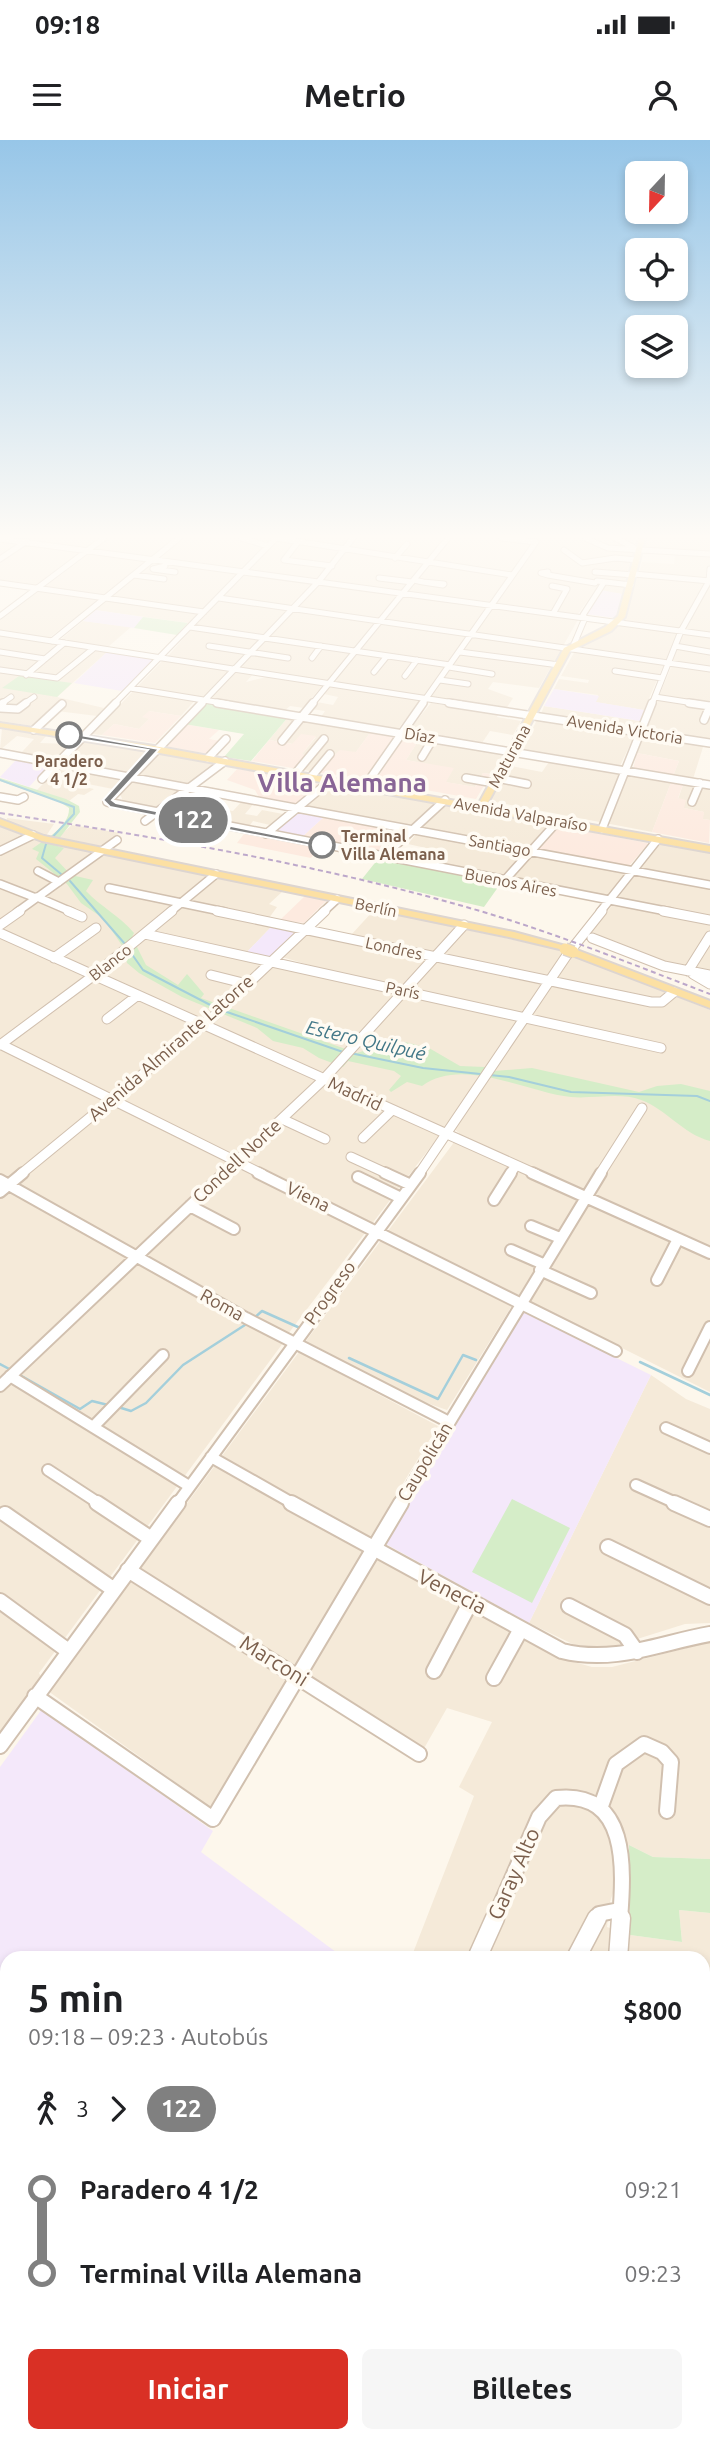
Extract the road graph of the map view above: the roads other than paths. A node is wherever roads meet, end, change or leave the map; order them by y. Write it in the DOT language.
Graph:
graph roads {
  1 [pos="61,645"];
  2 [pos="79,645"];
  3 [pos="173,645"];
  4 [pos="255,645"];
  5 [pos="317,645"];
  6 [pos="359,645"];
  7 [pos="465,645"];
  8 [pos="567,645"];
  9 [pos="209,646"];
  10 [pos="321,646"];
  11 [pos="572,646"];
  12 [pos="675,646"];
  13 [pos="94,648"];
  14 [pos="355,651"];
  15 [pos="0,652"];
  16 [pos="248,652"];
  17 [pos="460,652"];
  18 [pos="710,652"];
  19 [pos="387,656"];
  20 [pos="161,658"];
  21 [pos="288,658"];
  22 [pos="312,658"];
  23 [pos="45,659"];
  24 [pos="417,660"];
  25 [pos="668,662"];
  26 [pos="559,665"];
  27 [pos="450,666"];
  28 [pos="233,668"];
  29 [pos="710,668"];
  30 [pos="0,670"];
  31 [pos="615,671"];
  32 [pos="374,672"];
  33 [pos="492,674"];
  34 [pos="26,675"];
  35 [pos="405,676"];
  36 [pos="662,677"];
  37 [pos="440,680"];
  38 [pos="330,682"];
  39 [pos="468,684"];
  40 [pos="130,688"];
  41 [pos="11,697"];
  42 [pos="34,697"];
  43 [pos="655,697"];
  44 [pos="428,698"];
  45 [pos="202,700"];
  46 [pos="62,704"];
  47 [pos="0,706"];
  48 [pos="710,706"];
  49 [pos="475,707"];
  50 [pos="532,715"];
  51 [pos="302,716"];
  52 [pos="467,720"];
  53 [pos="704,720"];
  54 [pos="1,725"];
  55 [pos="34,730"];
  56 [pos="403,732"];
  57 [pos="642,732"];
  58 [pos="83,737"];
  59 [pos="434,737"];
  60 [pos="226,738"];
  61 [pos="324,739"];
  62 [pos="282,741"];
  63 [pos="710,743"];
  64 [pos="154,749"];
  65 [pos="512,750"];
  66 [pos="0,753"];
  67 [pos="330,754"];
  68 [pos="422,757"];
  69 [pos="208,758"];
  70 [pos="225,761"];
  71 [pos="58,763"];
  72 [pos="626,770"];
  73 [pos="295,774"];
  74 [pos="129,776"];
  75 [pos="311,777"];
  76 [pos="466,778"];
  77 [pos="42,779"];
  78 [pos="331,780"];
  79 [pos="496,780"];
  80 [pos="700,783"];
  81 [pos="527,784"];
  82 [pos="710,785"];
  83 [pos="365,786"];
  84 [pos="189,788"];
  85 [pos="0,797"];
  86 [pos="24,797"];
  87 [pos="445,800"];
  88 [pos="692,802"];
  89 [pos="298,807"];
  90 [pos="481,807"];
  91 [pos="155,813"];
  92 [pos="145,821"];
  93 [pos="558,821"];
  94 [pos="1,822"];
  95 [pos="414,829"];
  96 [pos="602,829"];
  97 [pos="266,834"];
  98 [pos="38,837"];
  99 [pos="658,839"];
  100 [pos="117,840"];
  101 [pos="710,849"];
  102 [pos="531,850"];
  103 [pos="103,851"];
  104 [pos="0,852"];
  105 [pos="383,858"];
  106 [pos="634,870"];
  107 [pos="38,871"];
  108 [pos="216,874"];
  109 [pos="60,881"];
  110 [pos="504,881"];
  111 [pos="0,884"];
  112 [pos="710,885"];
  113 [pos="110,888"];
  114 [pos="36,898"];
  115 [pos="337,899"];
  116 [pos="610,901"];
  117 [pos="181,903"];
  118 [pos="82,917"];
  119 [pos="710,920"];
  120 [pos="0,925"];
  121 [pos="464,925"];
  122 [pos="96,928"];
  123 [pos="305,929"];
  124 [pos="0,933"];
  125 [pos="145,933"];
  126 [pos="710,936"];
  127 [pos="592,938"];
  128 [pos="435,956"];
  129 [pos="54,958"];
  130 [pos="271,961"];
  131 [pos="688,971"];
  132 [pos="93,975"];
  133 [pos="211,975"];
  134 [pos="710,975"];
  135 [pos="549,981"];
  136 [pos="247,984"];
  137 [pos="710,984"];
  138 [pos="405,991"];
  139 [pos="674,992"];
  140 [pos="138,995"];
  141 [pos="710,1005"];
  142 [pos="525,1016"];
  143 [pos="107,1019"];
  144 [pos="203,1025"];
  145 [pos="0,1044"];
  146 [pos="662,1048"];
  147 [pos="323,1080"];
  148 [pos="111,1100"];
  149 [pos="642,1108"];
  150 [pos="391,1111"];
  151 [pos="282,1119"];
  152 [pos="447,1136"];
  153 [pos="363,1138"];
  154 [pos="325,1139"];
  155 [pos="351,1157"];
  156 [pos="236,1162"];
  157 [pos="515,1167"];
  158 [pos="358,1177"];
  159 [pos="3,1185"];
  160 [pos="411,1185"];
  161 [pos="584,1197"];
  162 [pos="401,1198"];
  163 [pos="494,1200"];
  164 [pos="190,1206"];
  165 [pos="531,1226"];
  166 [pos="234,1229"];
  167 [pos="376,1230"];
  168 [pos="560,1238"];
  169 [pos="678,1239"];
  170 [pos="511,1250"];
  171 [pos="710,1253"];
  172 [pos="136,1256"];
  173 [pos="542,1267"];
  174 [pos="657,1280"];
  175 [pos="591,1293"];
  176 [pos="520,1304"];
  177 [pos="710,1327"];
  178 [pos="296,1339"];
  179 [pos="616,1351"];
  180 [pos="163,1355"];
  181 [pos="688,1371"];
  182 [pos="14,1373"];
  183 [pos="0,1386"];
  184 [pos="449,1422"];
  185 [pos="93,1427"];
  186 [pos="666,1428"];
  187 [pos="710,1448"];
  188 [pos="211,1457"];
  189 [pos="48,1471"];
  190 [pos="636,1485"];
  191 [pos="189,1486"];
  192 [pos="5,1514"];
  193 [pos="710,1519"];
  194 [pos="150,1538"];
  195 [pos="373,1547"];
  196 [pos="608,1547"];
  197 [pos="128,1570"];
  198 [pos="113,1589"];
  199 [pos="710,1597"];
  200 [pos="0,1601"];
  201 [pos="471,1601"];
  202 [pos="569,1606"];
  203 [pos="522,1629"];
  204 [pos="710,1634"];
  205 [pos="68,1650"];
  206 [pos="636,1652"];
  207 [pos="434,1671"];
  208 [pos="297,1675"];
  209 [pos="494,1678"];
  210 [pos="35,1696"];
  211 [pos="0,1746"];
  212 [pos="419,1754"];
  213 [pos="601,1805"];
  214 [pos="667,1811"];
  215 [pos="619,1910"];
  216 [pos="480,1951"];
  217 [pos="580,1951"];
  218 [pos="618,1951"];
  1 -- 23 [label="street"];
  2 -- 13 [label="street, Avenida Victoria"];
  3 -- 20 [label="street"];
  4 -- 16 [label="street"];
  5 -- 10 [label="street"];
  6 -- 14 [label="street"];
  7 -- 17 [label="street"];
  8 -- 11 [label="street"];
  9 -- 16 [label="street"];
  10 -- 14 [label="street"];
  10 -- 22 [label="street"];
  11 -- 25 [label="street"];
  11 -- 26 [label="main road, Maturana"];
  12 -- 18 [label="street"];
  12 -- 25 [label="street"];
  13 -- 20 [label="street, Avenida Victoria"];
  13 -- 34 [label="street"];
  14 -- 19 [label="street"];
  14 -- 38 [label="street"];
  15 -- 23 [label="street"];
  16 -- 21 [label="street"];
  16 -- 28 [label="street"];
  17 -- 26 [label="street"];
  17 -- 27 [label="street"];
  19 -- 24 [label="street"];
  19 -- 32 [label="street"];
  20 -- 28 [label="street, Avenida Victoria"];
  20 -- 40 [label="street"];
  23 -- 34 [label="street"];
  24 -- 27 [label="street"];
  24 -- 35 [label="street"];
  25 -- 29 [label="street"];
  25 -- 36 [label="street"];
  26 -- 50 [label="main road, Maturana"];
  27 -- 33 [label="street"];
  27 -- 37 [label="street"];
  28 -- 38 [label="street, Avenida Victoria"];
  28 -- 45 [label="street"];
  30 -- 34 [label="street"];
  31 -- 36 [label="street"];
  36 -- 43 [label="street"];
  37 -- 39 [label="street"];
  37 -- 44 [label="street"];
  38 -- 44 [label="street, Avenida Victoria"];
  38 -- 51 [label="street"];
  40 -- 45 [label="street, Díaz"];
  40 -- 58 [label="street"];
  41 -- 47 [label="street"];
  42 -- 47 [label="street"];
  43 -- 48 [label="street"];
  43 -- 57 [label="street"];
  44 -- 49 [label="street, Avenida Victoria"];
  44 -- 56 [label="street"];
  45 -- 51 [label="street, Díaz"];
  45 -- 64 [label="street"];
  46 -- 55 [label="street"];
  48 -- 53 [label="street"];
  49 -- 50 [label="street, Avenida Victoria"];
  49 -- 52 [label="street"];
  50 -- 57 [label="street, Avenida Victoria"];
  50 -- 65 [label="main road, Maturana"];
  51 -- 56 [label="street, Díaz"];
  51 -- 62 [label="street"];
  54 -- 55 [label="main road, Avenida Valparaíso"];
  55 -- 58 [label="main road, Avenida Valparaíso"];
  56 -- 59 [label="street, Díaz"];
  56 -- 83 [label="street"];
  57 -- 63 [label="street, Avenida Victoria"];
  57 -- 72 [label="street"];
  58 -- 64 [label="main road, Avenida Valparaíso"];
  58 -- 71 [label="street"];
  59 -- 65 [label="street, Díaz"];
  59 -- 68 [label="street"];
  60 -- 69 [label="street"];
  61 -- 73 [label="street"];
  64 -- 69 [label="main road, Avenida Valparaíso"];
  64 -- 74 [label="street"];
  65 -- 72 [label="street, Díaz"];
  65 -- 79 [label="main road, Maturana"];
  66 -- 71 [label="street, Santiago"];
  67 -- 75 [label="street"];
  69 -- 70 [label="main road, Avenida Valparaíso"];
  70 -- 73 [label="main road, Avenida Valparaíso"];
  70 -- 84 [label="street"];
  71 -- 74 [label="street, Santiago"];
  71 -- 77 [label="street"];
  72 -- 80 [label="street, Díaz"];
  72 -- 96 [label="street"];
  73 -- 75 [label="main road, Avenida Valparaíso"];
  74 -- 84 [label="street, Santiago"];
  74 -- 91 [label="street, Buenos Aires"];
  75 -- 78 [label="main road, Avenida Valparaíso"];
  76 -- 79 [label="street"];
  78 -- 83 [label="main road, Avenida Valparaíso"];
  78 -- 89 [label="street"];
  79 -- 81 [label="street"];
  79 -- 90 [label="main road, Maturana"];
  80 -- 82 [label="street, Díaz"];
  80 -- 88 [label="street"];
  83 -- 87 [label="main road, Avenida Valparaíso"];
  84 -- 89 [label="street, Santiago"];
  84 -- 91 [label="street"];
  85 -- 86 [label="street"];
  87 -- 90 [label="main road, Avenida Valparaíso"];
  87 -- 95 [label="street"];
  89 -- 95 [label="street, Santiago"];
  89 -- 97 [label="street"];
  90 -- 93 [label="main road, Avenida Valparaíso"];
  91 -- 92 [label="street"];
  91 -- 97 [label="street, Buenos Aires"];
  93 -- 96 [label="main road, Avenida Valparaíso"];
  93 -- 102 [label="street"];
  94 -- 98 [label="main road, Berlín"];
  95 -- 102 [label="street, Santiago"];
  95 -- 105 [label="street"];
  96 -- 99 [label="main road, Avenida Valparaíso"];
  97 -- 105 [label="street, Buenos Aires"];
  98 -- 103 [label="main road, Berlín"];
  98 -- 104 [label="street"];
  99 -- 101 [label="main road, Avenida Valparaíso"];
  99 -- 106 [label="street, Progreso"];
  100 -- 103 [label="street"];
  102 -- 106 [label="street, Santiago"];
  102 -- 110 [label="street"];
  103 -- 108 [label="main road, Berlín"];
  103 -- 109 [label="street"];
  105 -- 110 [label="street, Buenos Aires"];
  106 -- 112 [label="street, Santiago"];
  106 -- 116 [label="street, Progreso"];
  107 -- 109 [label="street"];
  108 -- 115 [label="main road, Berlín"];
  108 -- 117 [label="street, Blanco"];
  109 -- 114 [label="street"];
  110 -- 116 [label="street, Buenos Aires"];
  111 -- 114 [label="street"];
  113 -- 117 [label="street, Londres"];
  114 -- 118 [label="street"];
  114 -- 120 [label="street"];
  115 -- 121 [label="main road, Berlín"];
  115 -- 123 [label="street, Avenida Almirante Latorre"];
  116 -- 119 [label="street, Buenos Aires"];
  116 -- 135 [label="street, Progreso"];
  117 -- 123 [label="street, Londres"];
  117 -- 125 [label="street, Blanco"];
  121 -- 128 [label="street, Condell Norte"];
  121 -- 139 [label="main road, Berlín"];
  122 -- 129 [label="street"];
  123 -- 128 [label="street, Londres"];
  123 -- 130 [label="street, Avenida Almirante Latorre"];
  124 -- 129 [label="street, Madrid"];
  125 -- 130 [label="street, París"];
  125 -- 132 [label="street, Blanco"];
  126 -- 131 [label="street"];
  127 -- 131 [label="street"];
  128 -- 135 [label="street, Londres"];
  128 -- 138 [label="street, Condell Norte"];
  129 -- 132 [label="street, Madrid"];
  130 -- 136 [label="street, Avenida Almirante Latorre"];
  130 -- 138 [label="street, París"];
  131 -- 134 [label="street"];
  131 -- 137 [label="street"];
  132 -- 140 [label="street, Madrid"];
  132 -- 145 [label="street, Blanco"];
  133 -- 136 [label="street"];
  135 -- 139 [label="street, Londres"];
  135 -- 142 [label="street, Progreso"];
  136 -- 144 [label="street, Avenida Almirante Latorre"];
  138 -- 142 [label="street, París"];
  138 -- 147 [label="street, Condell Norte"];
  139 -- 141 [label="main road, Berlín"];
  140 -- 143 [label="street"];
  140 -- 144 [label="street, Madrid"];
  142 -- 146 [label="street, París"];
  142 -- 152 [label="street, Progreso"];
  144 -- 147 [label="street, Madrid"];
  144 -- 148 [label="street, Avenida Almirante Latorre"];
  145 -- 148 [label="street, Viena"];
  147 -- 150 [label="street, Madrid"];
  147 -- 151 [label="street, Condell Norte"];
  148 -- 156 [label="street, Viena"];
  148 -- 159 [label="street, Avenida Almirante Latorre"];
  149 -- 161 [label="street, Caupolicán"];
  150 -- 152 [label="street, Madrid"];
  150 -- 153 [label="street"];
  151 -- 154 [label="street"];
  151 -- 156 [label="street, Condell Norte"];
  152 -- 157 [label="street, Madrid"];
  152 -- 160 [label="street, Progreso"];
  155 -- 160 [label="street"];
  156 -- 164 [label="street, Condell Norte"];
  156 -- 167 [label="street, Viena"];
  157 -- 161 [label="street, Madrid"];
  157 -- 163 [label="street"];
  158 -- 162 [label="street"];
  159 -- 172 [label="street, Roma"];
  160 -- 162 [label="street, Progreso"];
  161 -- 168 [label="street, Caupolicán"];
  161 -- 169 [label="street, Madrid"];
  162 -- 167 [label="street, Progreso"];
  164 -- 166 [label="street"];
  164 -- 172 [label="street, Condell Norte"];
  165 -- 168 [label="street"];
  167 -- 176 [label="street, Viena"];
  167 -- 178 [label="street, Progreso"];
  168 -- 173 [label="street, Caupolicán"];
  169 -- 171 [label="street, Madrid"];
  169 -- 174 [label="street"];
  170 -- 173 [label="street"];
  172 -- 178 [label="street, Roma"];
  172 -- 182 [label="street, Condell Norte"];
  173 -- 175 [label="street"];
  173 -- 176 [label="street, Caupolicán"];
  176 -- 179 [label="street, Viena"];
  176 -- 184 [label="street, Caupolicán"];
  177 -- 181 [label="street"];
  178 -- 184 [label="street, Roma"];
  178 -- 188 [label="street, Progreso"];
  180 -- 185 [label="street"];
  182 -- 183 [label="street, Condell Norte"];
  182 -- 185 [label="street"];
  184 -- 195 [label="street, Caupolicán"];
  185 -- 191 [label="street"];
  186 -- 187 [label="street"];
  188 -- 191 [label="street, Progreso"];
  188 -- 195 [label="street, Venecia"];
  189 -- 194 [label="street"];
  190 -- 193 [label="street"];
  191 -- 194 [label="street, Progreso"];
  192 -- 198 [label="street"];
  194 -- 197 [label="street, Progreso"];
  195 -- 201 [label="street, Venecia"];
  195 -- 208 [label="street, Caupolicán"];
  196 -- 199 [label="street"];
  197 -- 198 [label="street, Progreso"];
  197 -- 208 [label="street, Marconi"];
  198 -- 205 [label="street, Progreso"];
  200 -- 205 [label="street"];
  201 -- 203 [label="street, Venecia"];
  201 -- 207 [label="street"];
  202 -- 206 [label="street"];
  203 -- 206 [label="street, Venecia"];
  203 -- 209 [label="street"];
  204 -- 206 [label="street, Venecia"];
  205 -- 210 [label="street, Progreso"];
  208 -- 210 [label="street, Caupolicán"];
  208 -- 212 [label="street, Marconi"];
  210 -- 211 [label="street, Progreso"];
  213 -- 214 [label="street"];
  213 -- 215 [label="street"];
  213 -- 216 [label="street, Garay Alto"];
  215 -- 217 [label="street"];
  215 -- 218 [label="street"];
}
